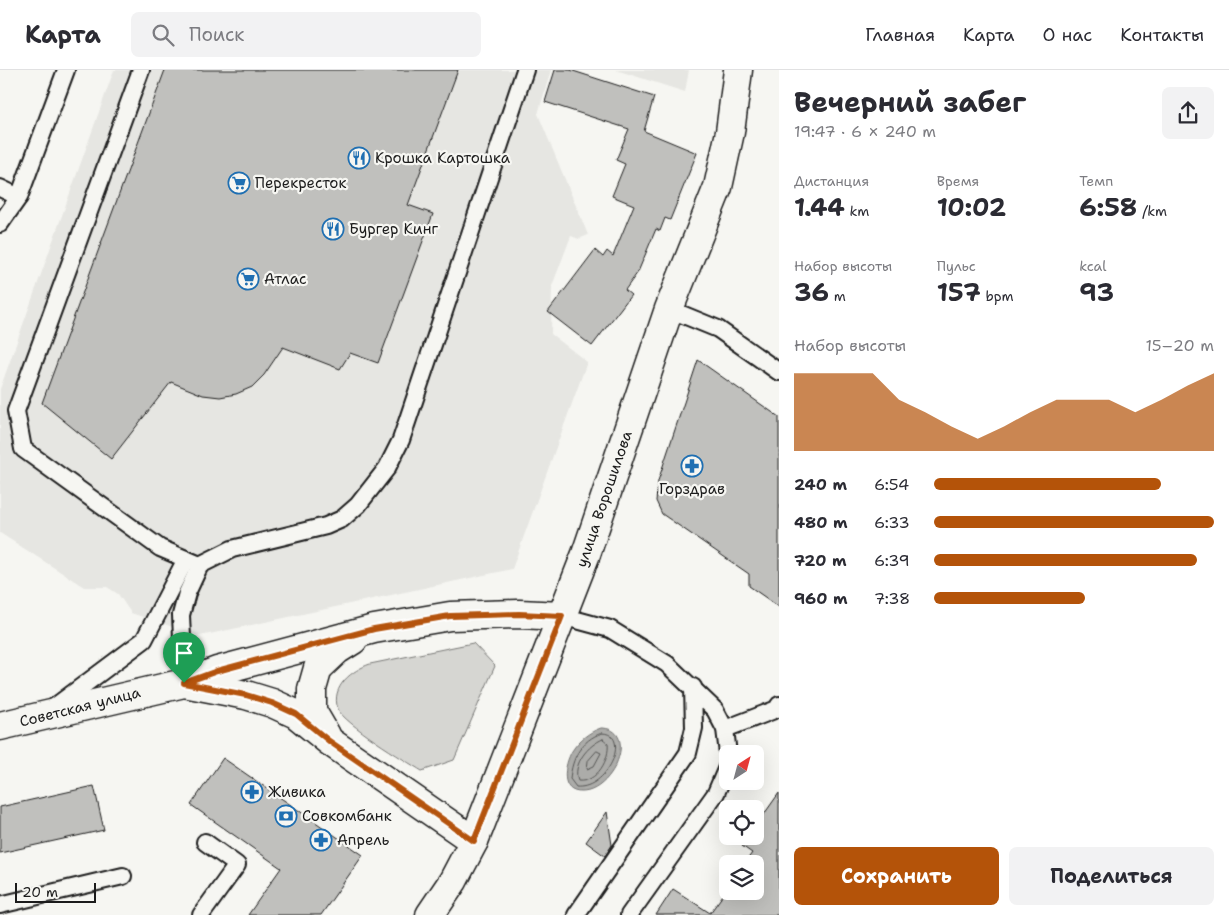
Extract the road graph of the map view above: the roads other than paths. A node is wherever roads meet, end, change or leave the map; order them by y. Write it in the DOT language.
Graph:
graph roads {
  1 [pos="66,70"];
  2 [pos="141,70"];
  3 [pos="525,70"];
  4 [pos="738,70"];
  5 [pos="0,188"];
  6 [pos="19,197"];
  7 [pos="0,224"];
  8 [pos="669,309"];
  9 [pos="779,372"];
  10 [pos="193,562"];
  11 [pos="562,616"];
  12 [pos="374,629"];
  13 [pos="184,683"];
  14 [pos="693,687"];
  15 [pos="779,706"];
  16 [pos="42,716"];
  17 [pos="0,726"];
  18 [pos="725,729"];
  19 [pos="329,741"];
  20 [pos="727,745"];
  21 [pos="719,786"];
  22 [pos="474,841"];
  23 [pos="205,842"];
  24 [pos="123,876"];
  25 [pos="0,905"];
  26 [pos="201,915"];
  27 [pos="430,915"];
  28 [pos="576,915"];
  29 [pos="629,915"];
  1 -- 6 [label="lane"];
  2 -- 10 [label="lane"];
  3 -- 10 [label="lane"];
  4 -- 8 [label="street, улица Ворошилова"];
  5 -- 6 [label="lane"];
  6 -- 7 [label="lane"];
  8 -- 9 [label="lane"];
  8 -- 11 [label="street, улица Ворошилова"];
  10 -- 13 [label="lane"];
  10 -- 16 [label="lane"];
  11 -- 12 [label="street"];
  11 -- 14 [label="lane"];
  11 -- 22 [label="street, улица Ворошилова"];
  12 -- 13 [label="street"];
  12 -- 19 [label="street"];
  13 -- 16 [label="street, Советская улица"];
  13 -- 19 [label="street, Советская улица"];
  14 -- 18 [label="lane"];
  14 -- 28 [label="lane"];
  15 -- 18 [label="lane"];
  16 -- 17 [label="street, Советская улица"];
  18 -- 20 [label="lane"];
  19 -- 22 [label="street, Советская улица"];
  21 -- 29 [label="lane"];
  22 -- 27 [label="street, улица Ворошилова"];
  23 -- 26 [label="lane"];
  24 -- 25 [label="lane"];
}
